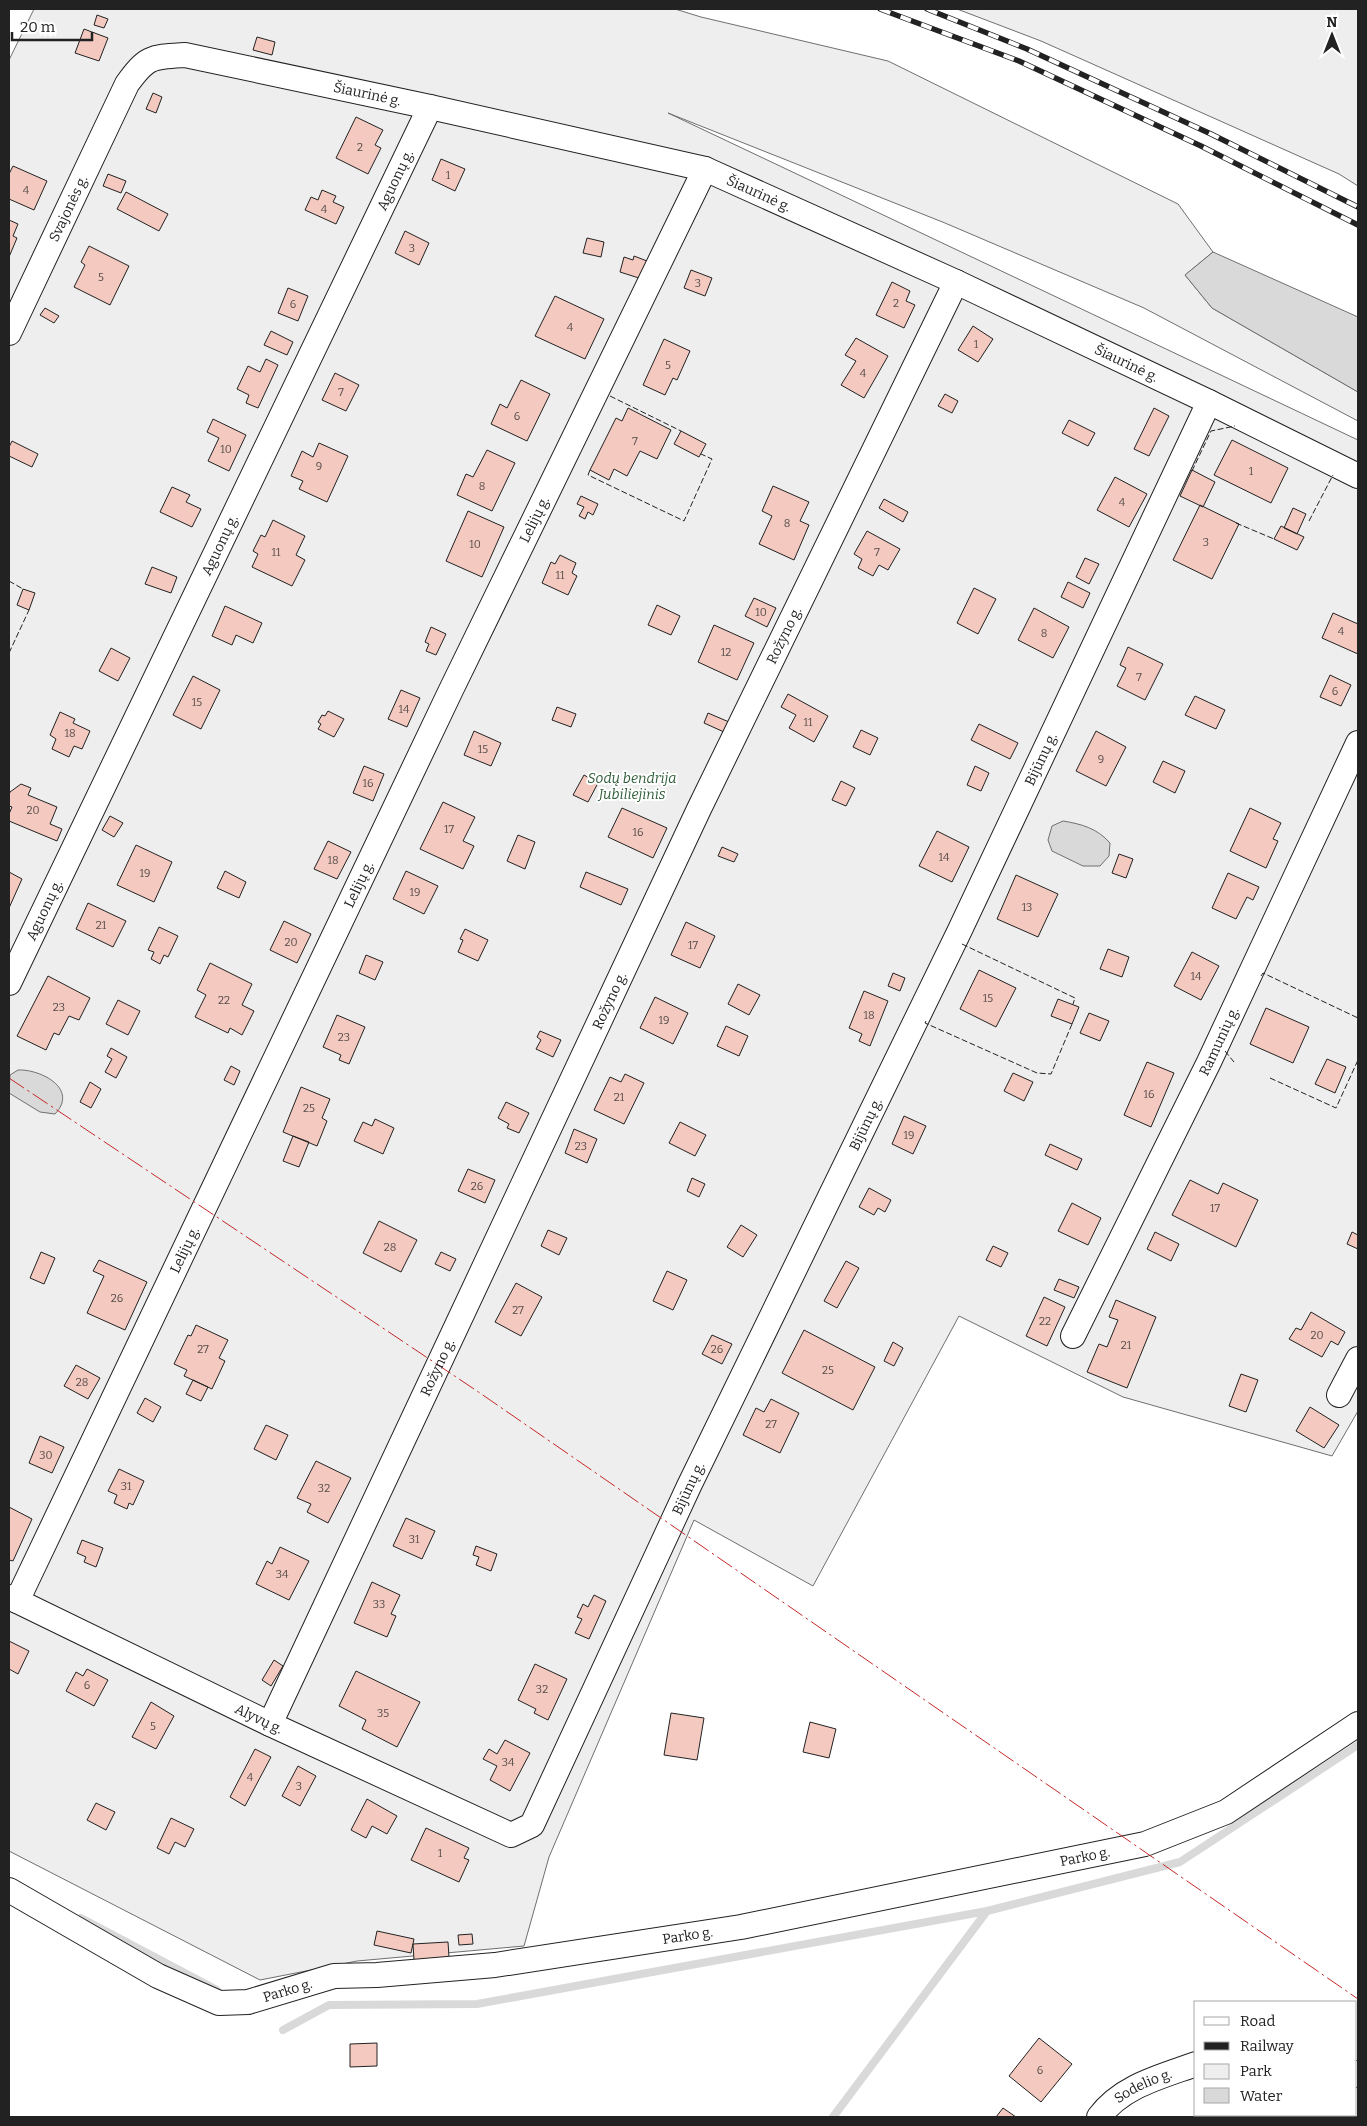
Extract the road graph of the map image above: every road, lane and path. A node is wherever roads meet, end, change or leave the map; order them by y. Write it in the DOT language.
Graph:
graph roads {
  1 [pos="126,84"];
  2 [pos="430,107"];
  3 [pos="705,169"];
  4 [pos="956,282"];
  5 [pos="9,333"];
  6 [pos="1209,402"];
  7 [pos="1358,476"];
  8 [pos="1358,743"];
  9 [pos="9,983"];
  10 [pos="1073,1336"];
  11 [pos="1358,1358"];
  12 [pos="1339,1395"];
  13 [pos="13,1599"];
  14 [pos="270,1724"];
  15 [pos="1358,1724"];
  16 [pos="511,1835"];
  17 [pos="9,1890"];
  18 [pos="1194,2065"];
  19 [pos="1099,2117"];
  1 -- 2 [label="street, Šiaurinė g."];
  1 -- 5 [label="street, Svajonės g."];
  2 -- 3 [label="street, Šiaurinė g."];
  2 -- 9 [label="street, Aguonų g."];
  3 -- 4 [label="street, Šiaurinė g."];
  3 -- 13 [label="street, Lelijų g."];
  4 -- 6 [label="street, Šiaurinė g."];
  4 -- 14 [label="street, Rožyno g."];
  6 -- 7 [label="street, Šiaurinė g."];
  6 -- 16 [label="street, Bijūnų g."];
  8 -- 10 [label="street, Ramunių g."];
  11 -- 12 [label="street"];
  13 -- 14 [label="street, Alyvų g."];
  14 -- 16 [label="street, Alyvų g."];
  15 -- 17 [label="street, Parko g."];
  18 -- 19 [label="street, Sodelio g."];
}
